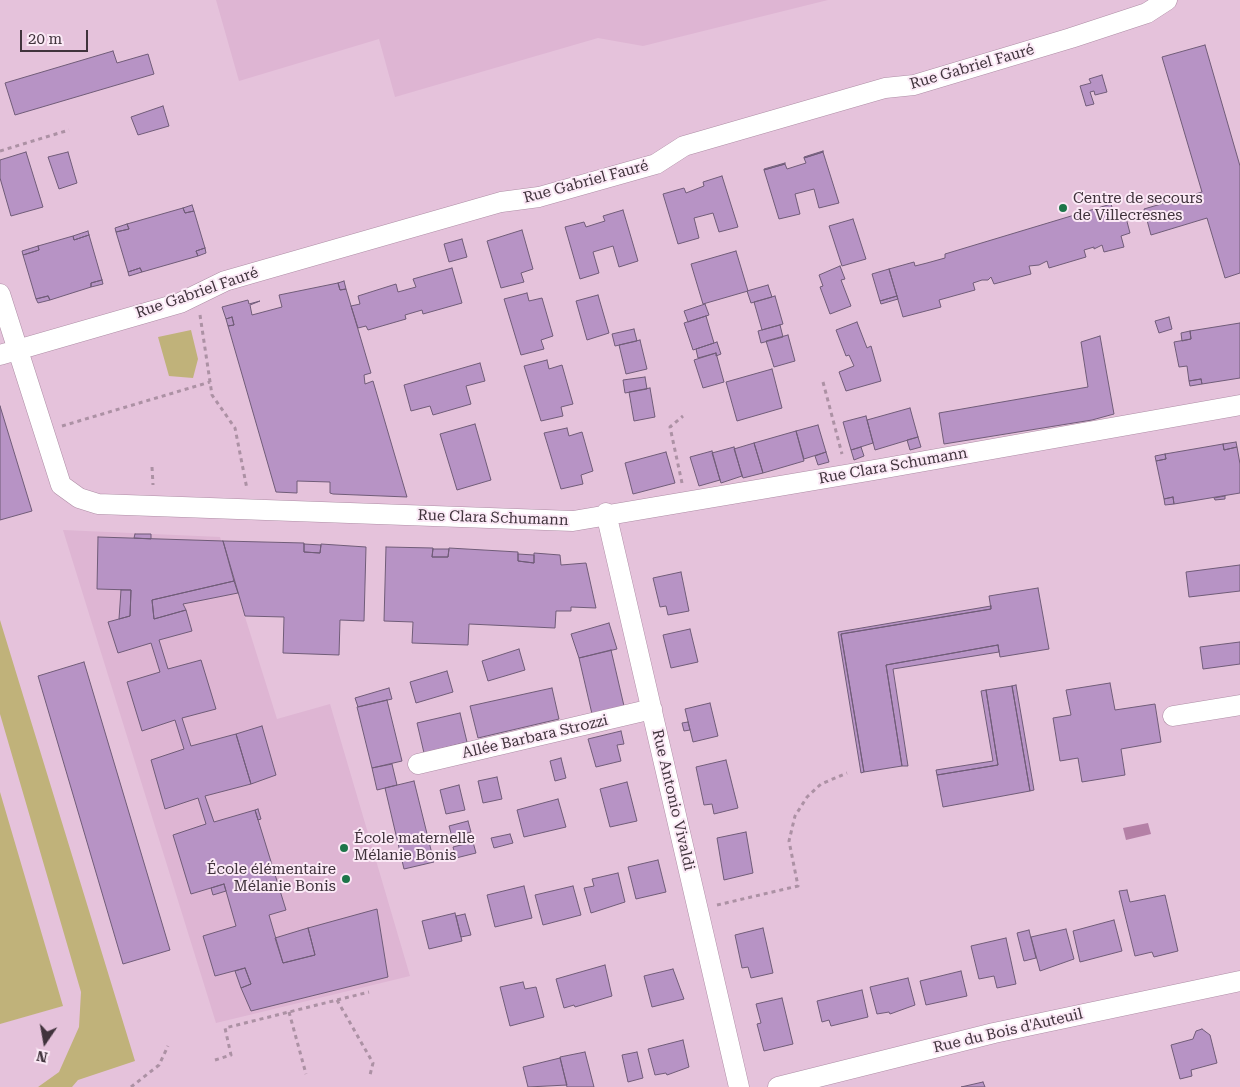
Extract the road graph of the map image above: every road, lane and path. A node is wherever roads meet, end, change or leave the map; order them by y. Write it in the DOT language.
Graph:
graph roads {
  1 [pos="1167,0"];
  2 [pos="69,130"];
  3 [pos="0,151"];
  4 [pos="0,294"];
  5 [pos="196,295"];
  6 [pos="9,353"];
  7 [pos="210,382"];
  8 [pos="823,382"];
  9 [pos="1240,405"];
  10 [pos="683,416"];
  11 [pos="45,431"];
  12 [pos="848,474"];
  13 [pos="686,500"];
  14 [pos="248,510"];
  15 [pos="606,513"];
  16 [pos="1240,705"];
  17 [pos="652,709"];
  18 [pos="1173,716"];
  19 [pos="418,764"];
  20 [pos="847,773"];
  21 [pos="700,909"];
  22 [pos="1240,981"];
  23 [pos="369,992"];
  24 [pos="337,1000"];
  25 [pos="289,1012"];
  26 [pos="168,1046"];
  27 [pos="215,1060"];
  28 [pos="306,1074"];
  29 [pos="370,1075"];
  30 [pos="131,1087"];
  31 [pos="739,1087"];
  32 [pos="778,1087"];
  1 -- 5 [label="street, Rue Gabriel Fauré"];
  2 -- 3 [label="path"];
  4 -- 6 [label="street, Rue Clara Schumann"];
  5 -- 6 [label="street, Rue Gabriel Fauré"];
  5 -- 7 [label="path"];
  6 -- 11 [label="street, Rue Clara Schumann"];
  7 -- 11 [label="path"];
  7 -- 14 [label="path"];
  8 -- 12 [label="path"];
  9 -- 12 [label="street, Rue Clara Schumann"];
  10 -- 13 [label="path"];
  11 -- 14 [label="street, Rue Clara Schumann"];
  12 -- 13 [label="street, Rue Clara Schumann"];
  13 -- 15 [label="street, Rue Clara Schumann"];
  14 -- 15 [label="street, Rue Clara Schumann"];
  15 -- 17 [label="street, Rue Antonio Vivaldi"];
  16 -- 18 [label="street"];
  17 -- 19 [label="street, Allée Barbara Strozzi"];
  17 -- 21 [label="street, Rue Antonio Vivaldi"];
  20 -- 21 [label="path"];
  21 -- 31 [label="street, Rue Antonio Vivaldi"];
  22 -- 32 [label="street, Rue du Bois d'Auteuil"];
  23 -- 24 [label="path"];
  24 -- 25 [label="path"];
  24 -- 29 [label="path"];
  25 -- 27 [label="path"];
  25 -- 28 [label="path"];
  26 -- 30 [label="path"];
}
